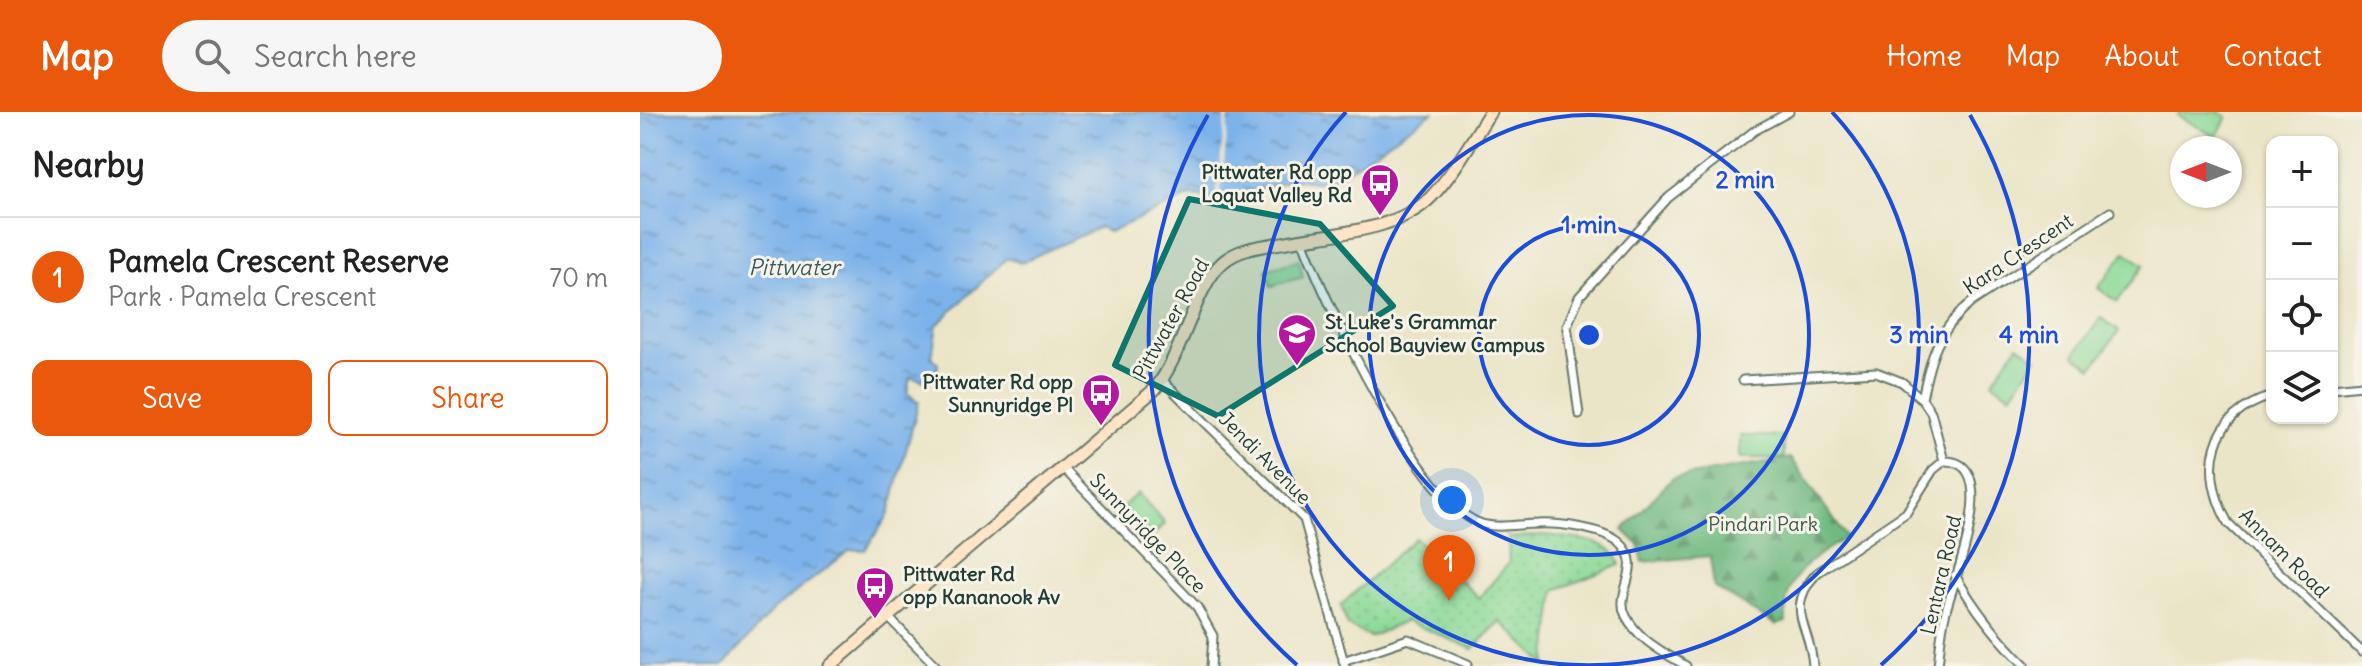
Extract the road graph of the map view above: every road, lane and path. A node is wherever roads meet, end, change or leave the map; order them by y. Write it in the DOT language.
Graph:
graph roads {
  1 [pos="1490,112"];
  2 [pos="1789,112"];
  3 [pos="2110,212"];
  4 [pos="1302,239"];
  5 [pos="1162,380"];
  6 [pos="1743,380"];
  7 [pos="2362,385"];
  8 [pos="2338,387"];
  9 [pos="2266,398"];
  10 [pos="1922,399"];
  11 [pos="1579,414"];
  12 [pos="1944,461"];
  13 [pos="1065,470"];
  14 [pos="1955,575"];
  15 [pos="889,618"];
  16 [pos="2362,652"];
  17 [pos="1344,664"];
  18 [pos="1468,664"];
  19 [pos="830,666"];
  20 [pos="936,666"];
  21 [pos="1211,666"];
  22 [pos="1686,666"];
  23 [pos="1813,666"];
  24 [pos="1938,666"];
  25 [pos="2026,666"];
  1 -- 4 [label="main road, Pittwater Road"];
  2 -- 11 [label="street"];
  3 -- 10 [label="street, Kara Crescent"];
  4 -- 5 [label="main road, Pittwater Road"];
  4 -- 22 [label="street"];
  5 -- 13 [label="main road, Pittwater Road"];
  5 -- 17 [label="street, Jendi Avenue"];
  6 -- 10 [label="street"];
  7 -- 8 [label="street"];
  9 -- 16 [label="street, Annam Road"];
  10 -- 12 [label="street"];
  12 -- 14 [label="street, Lentara Road"];
  12 -- 23 [label="street"];
  13 -- 15 [label="main road, Pittwater Road"];
  13 -- 21 [label="street, Sunnyridge Place"];
  14 -- 24 [label="street, Lentara Road"];
  14 -- 25 [label="street"];
  15 -- 19 [label="main road, Pittwater Road"];
  15 -- 20 [label="street"];
  17 -- 18 [label="street"];
}
